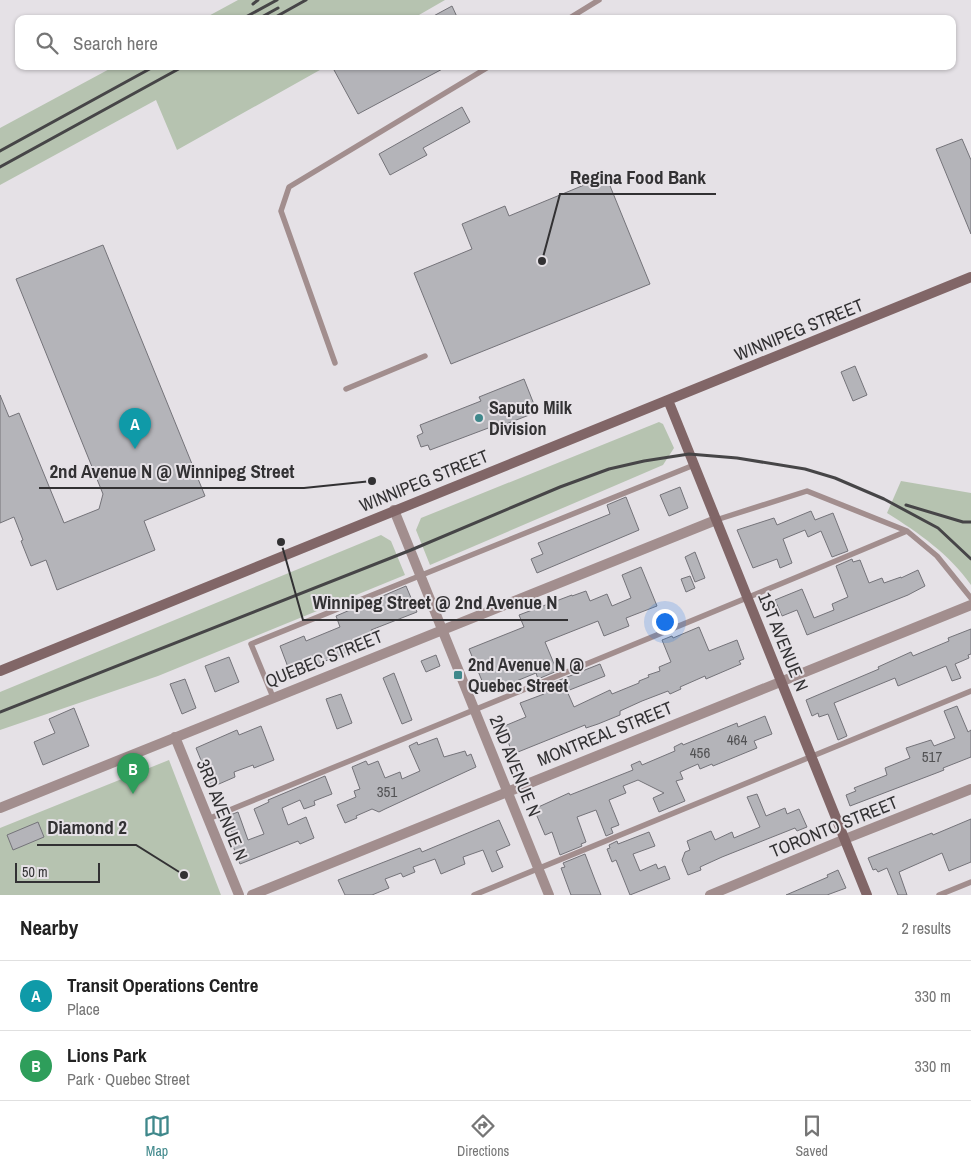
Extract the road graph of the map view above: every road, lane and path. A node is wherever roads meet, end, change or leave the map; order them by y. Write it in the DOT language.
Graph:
graph roads {
  1 [pos="599,0"];
  2 [pos="575,15"];
  3 [pos="483,70"];
  4 [pos="971,277"];
  5 [pos="426,356"];
  6 [pos="335,363"];
  7 [pos="346,389"];
  8 [pos="668,400"];
  9 [pos="694,465"];
  10 [pos="394,510"];
  11 [pos="716,520"];
  12 [pos="908,532"];
  13 [pos="421,576"];
  14 [pos="971,598"];
  15 [pos="748,599"];
  16 [pos="971,605"];
  17 [pos="442,629"];
  18 [pos="0,670"];
  19 [pos="781,680"];
  20 [pos="971,690"];
  21 [pos="273,698"];
  22 [pos="474,709"];
  23 [pos="175,737"];
  24 [pos="811,756"];
  25 [pos="971,789"];
  26 [pos="508,791"];
  27 [pos="0,808"];
  28 [pos="208,819"];
  29 [pos="845,839"];
  30 [pos="539,869"];
  31 [pos="971,882"];
  32 [pos="239,895"];
  33 [pos="252,895"];
  34 [pos="474,895"];
  35 [pos="549,895"];
  36 [pos="710,895"];
  37 [pos="867,895"];
  38 [pos="938,895"];
  1 -- 2 [label="lane"];
  3 -- 6 [label="lane"];
  4 -- 8 [label="main road, WINNIPEG STREET"];
  5 -- 7 [label="lane"];
  8 -- 9 [label="main road, 1ST AVENUE N"];
  8 -- 10 [label="main road, WINNIPEG STREET"];
  9 -- 11 [label="main road, 1ST AVENUE N"];
  9 -- 13 [label="lane"];
  10 -- 13 [label="street, 2ND AVENUE N"];
  10 -- 18 [label="main road, WINNIPEG STREET"];
  11 -- 12 [label="lane"];
  11 -- 15 [label="main road, 1ST AVENUE N"];
  11 -- 17 [label="street, QUEBEC STREET"];
  12 -- 14 [label="lane"];
  12 -- 15 [label="lane"];
  13 -- 17 [label="street, 2ND AVENUE N"];
  13 -- 21 [label="lane"];
  15 -- 19 [label="main road, 1ST AVENUE N"];
  15 -- 22 [label="lane"];
  16 -- 19 [label="street, MONTREAL STREET"];
  17 -- 21 [label="street, QUEBEC STREET"];
  17 -- 22 [label="street, 2ND AVENUE N"];
  19 -- 24 [label="main road, 1ST AVENUE N"];
  19 -- 26 [label="street, MONTREAL STREET"];
  20 -- 24 [label="lane"];
  21 -- 23 [label="street, QUEBEC STREET"];
  22 -- 26 [label="street, 2ND AVENUE N"];
  22 -- 28 [label="lane"];
  23 -- 27 [label="street, QUEBEC STREET"];
  23 -- 28 [label="street, 3RD AVENUE N"];
  24 -- 29 [label="main road, 1ST AVENUE N"];
  24 -- 30 [label="lane"];
  25 -- 29 [label="street, TORONTO STREET"];
  26 -- 30 [label="street, 2ND AVENUE N"];
  26 -- 33 [label="street, MONTREAL STREET"];
  28 -- 32 [label="street, 3RD AVENUE N"];
  29 -- 36 [label="street, TORONTO STREET"];
  29 -- 37 [label="main road, 1ST AVENUE N"];
  30 -- 34 [label="lane"];
  30 -- 35 [label="street, 2ND AVENUE N"];
  31 -- 38 [label="lane"];
}
